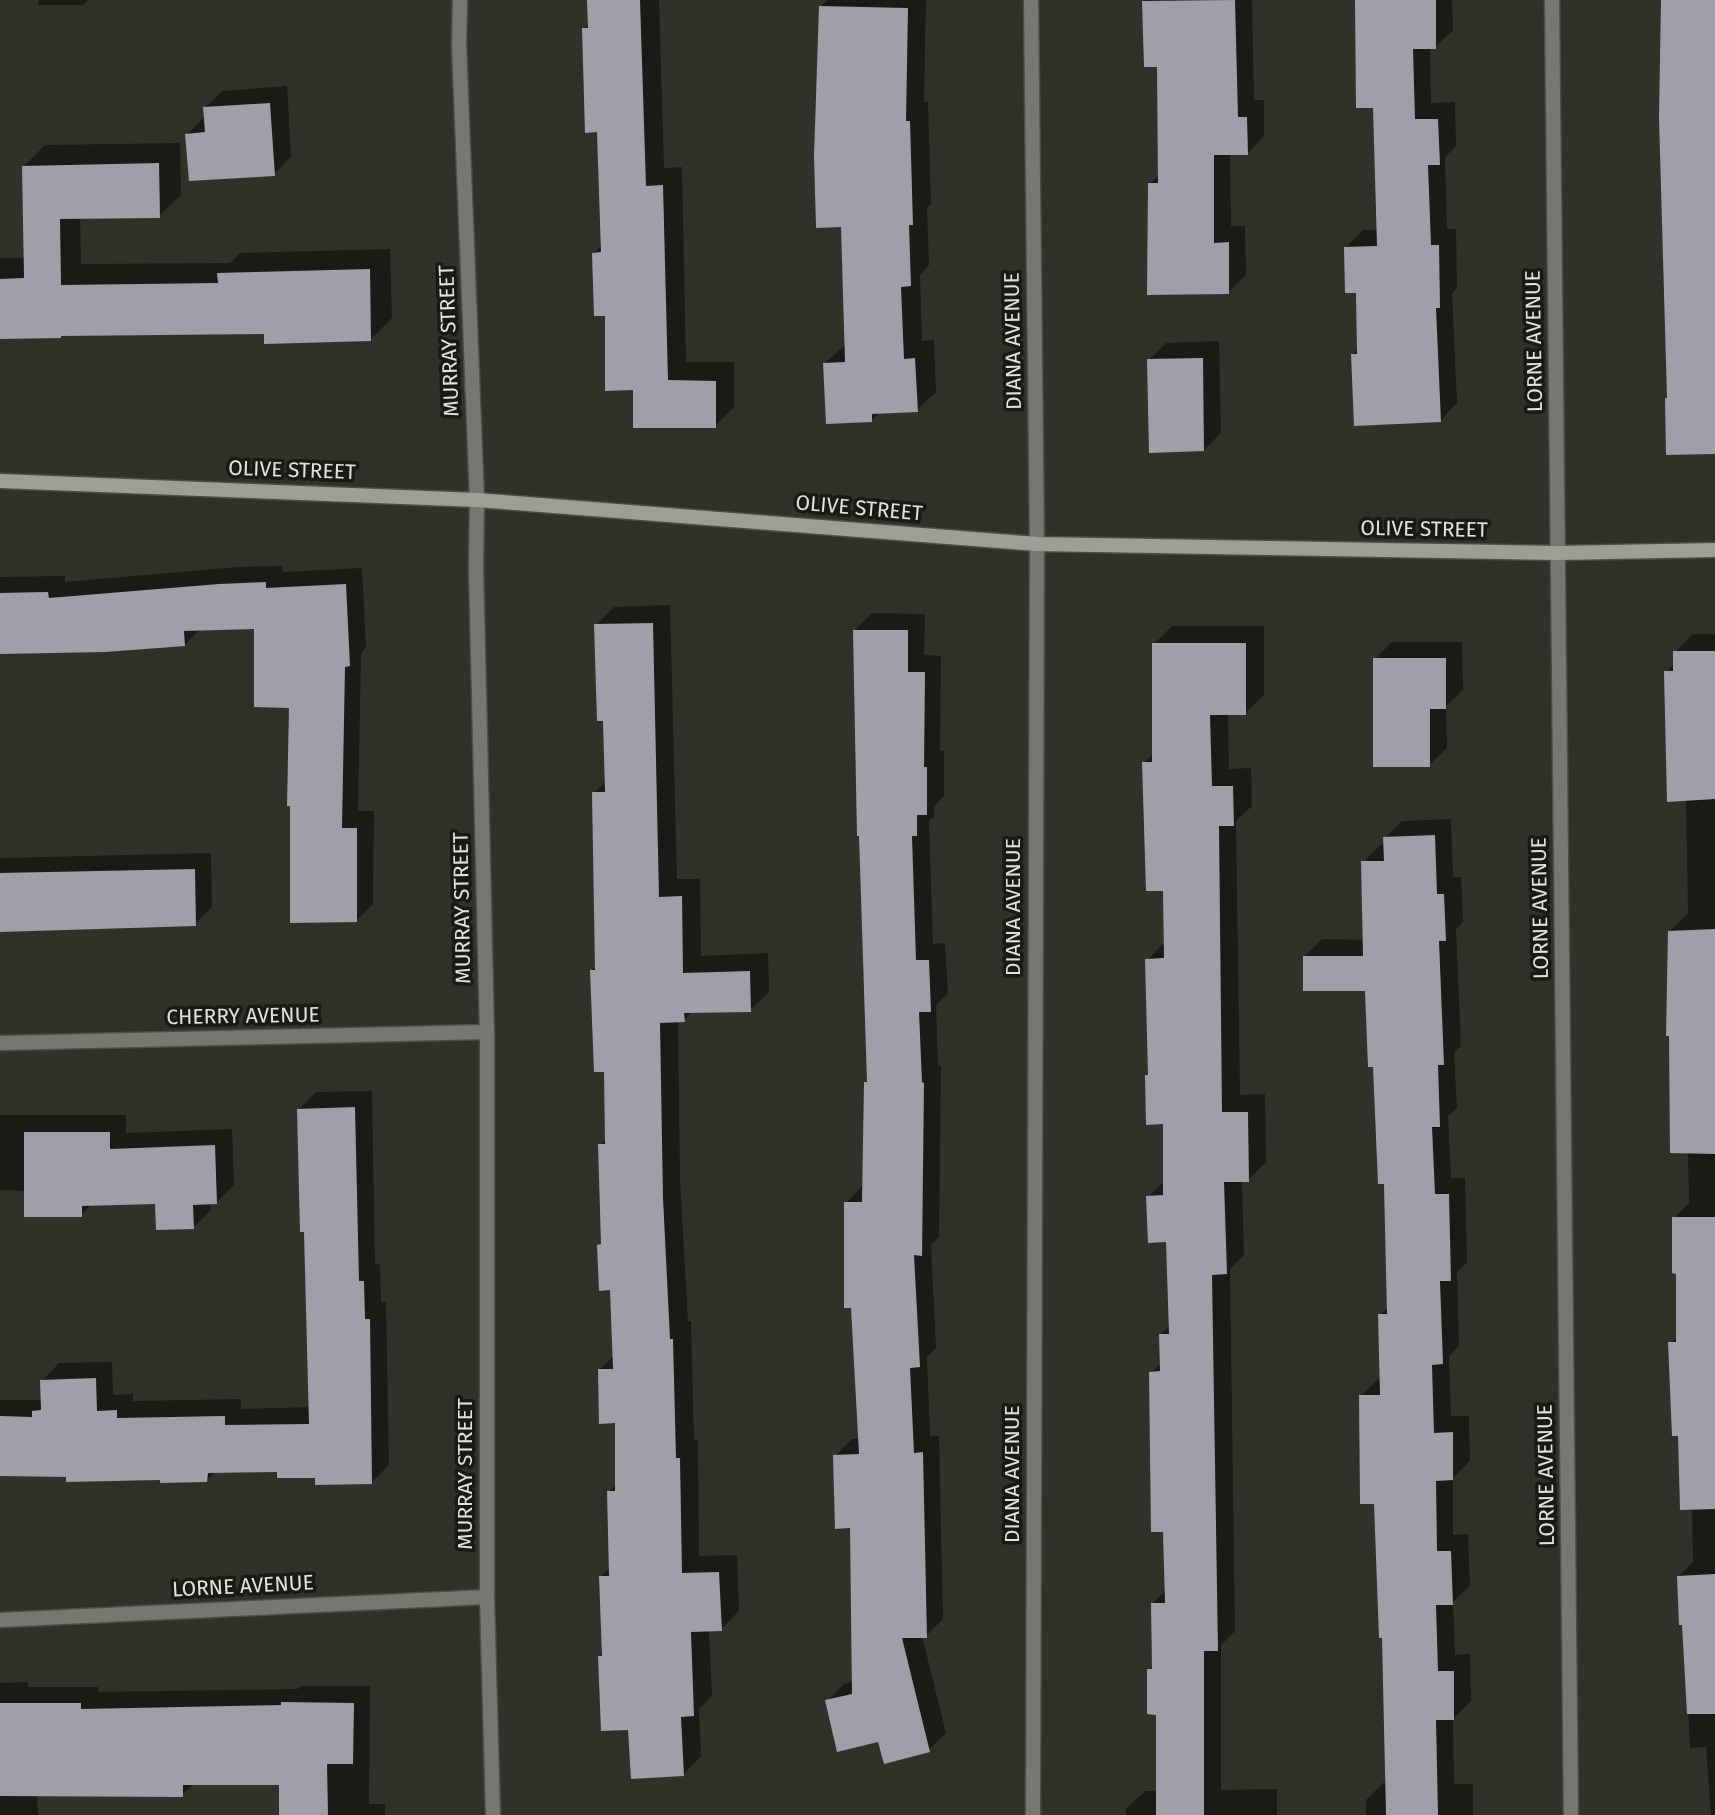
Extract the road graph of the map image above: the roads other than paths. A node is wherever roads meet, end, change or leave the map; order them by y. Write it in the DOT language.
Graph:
graph roads {
  1 [pos="460,0"];
  2 [pos="1031,0"];
  3 [pos="1552,0"];
  4 [pos="0,481"];
  5 [pos="477,500"];
  6 [pos="1037,544"];
  7 [pos="1715,550"];
  8 [pos="1558,553"];
  9 [pos="487,1032"];
  10 [pos="0,1043"];
  11 [pos="487,1597"];
  12 [pos="0,1620"];
  13 [pos="493,1815"];
  14 [pos="1033,1815"];
  15 [pos="1571,1815"];
  1 -- 5 [label="street, MURRAY STREET"];
  2 -- 6 [label="street, DIANA AVENUE"];
  3 -- 8 [label="street, LORNE AVENUE"];
  4 -- 5 [label="street, OLIVE STREET"];
  5 -- 6 [label="street, OLIVE STREET"];
  5 -- 9 [label="street, MURRAY STREET"];
  6 -- 8 [label="street, OLIVE STREET"];
  6 -- 14 [label="street, DIANA AVENUE"];
  7 -- 8 [label="street, OLIVE STREET"];
  8 -- 15 [label="street, LORNE AVENUE"];
  9 -- 10 [label="street, CHERRY AVENUE"];
  9 -- 11 [label="street, MURRAY STREET"];
  11 -- 12 [label="street, LORNE AVENUE"];
  11 -- 13 [label="street, MURRAY STREET"];
}
